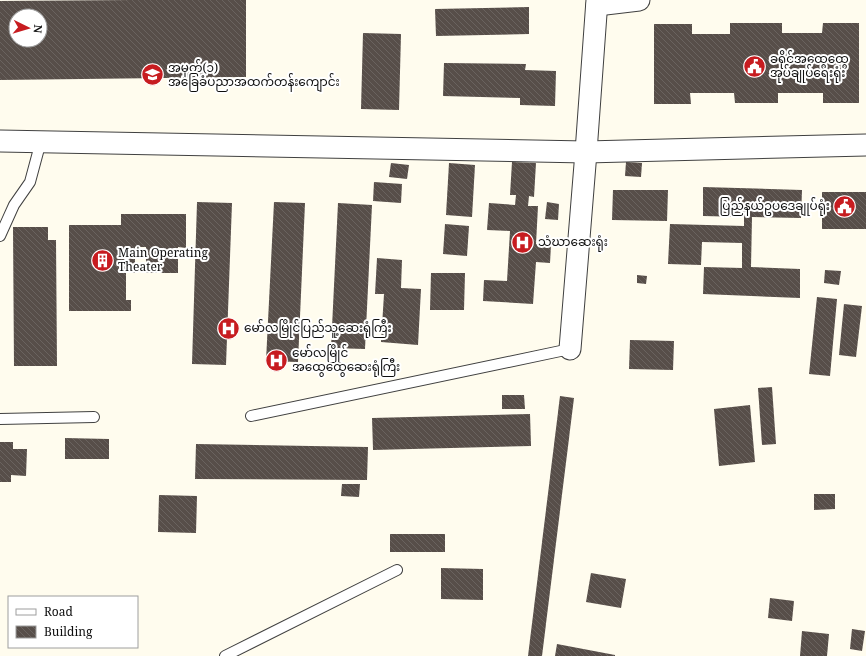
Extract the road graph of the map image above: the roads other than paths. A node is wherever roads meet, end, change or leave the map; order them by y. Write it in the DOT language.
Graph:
graph roads {
  1 [pos="639,0"];
  2 [pos="597,3"];
  3 [pos="0,141"];
  4 [pos="41,142"];
  5 [pos="866,145"];
  6 [pos="586,152"];
  7 [pos="0,236"];
  8 [pos="570,349"];
  9 [pos="251,416"];
  10 [pos="94,417"];
  11 [pos="0,419"];
  12 [pos="397,570"];
  13 [pos="225,656"];
  1 -- 2 [label="street"];
  2 -- 6 [label="street"];
  3 -- 4 [label="street"];
  4 -- 6 [label="street"];
  4 -- 7 [label="lane"];
  5 -- 6 [label="street"];
  6 -- 8 [label="street"];
  8 -- 9 [label="lane"];
  10 -- 11 [label="lane"];
  12 -- 13 [label="lane"];
}
